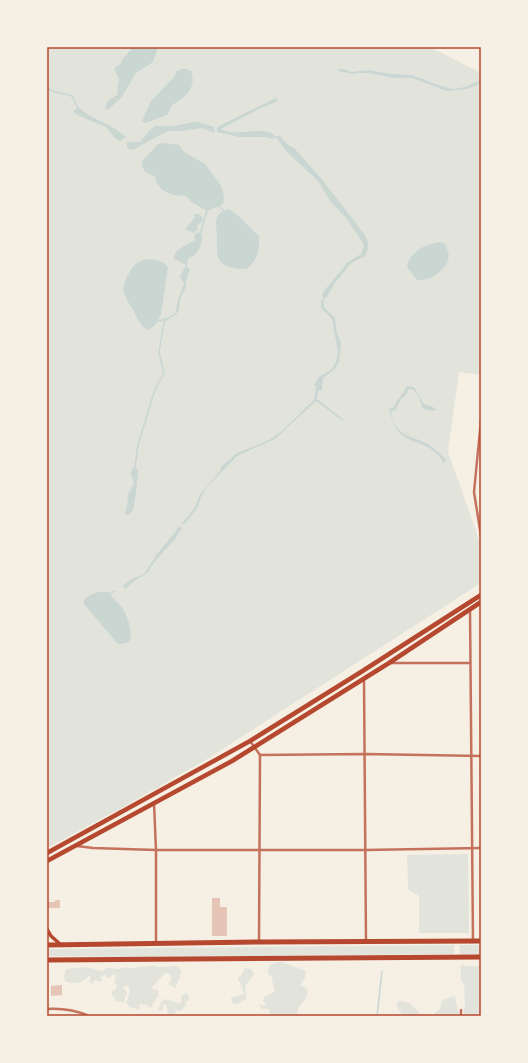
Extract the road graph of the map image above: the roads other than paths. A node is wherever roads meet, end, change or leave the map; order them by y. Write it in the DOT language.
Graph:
graph roads {
  1 [pos="481,420"];
  2 [pos="481,536"];
  3 [pos="481,595"];
  4 [pos="481,602"];
  5 [pos="470,609"];
  6 [pos="389,663"];
  7 [pos="470,663"];
  8 [pos="364,679"];
  9 [pos="250,741"];
  10 [pos="255,747"];
  11 [pos="365,754"];
  12 [pos="260,755"];
  13 [pos="471,756"];
  14 [pos="481,756"];
  15 [pos="154,803"];
  16 [pos="76,846"];
  17 [pos="472,848"];
  18 [pos="481,848"];
  19 [pos="260,849"];
  20 [pos="156,850"];
  21 [pos="365,850"];
  22 [pos="47,853"];
  23 [pos="47,861"];
  24 [pos="47,929"];
  25 [pos="473,941"];
  26 [pos="481,941"];
  27 [pos="259,942"];
  28 [pos="366,942"];
  29 [pos="156,944"];
  30 [pos="47,945"];
  31 [pos="63,945"];
  32 [pos="466,957"];
  33 [pos="481,957"];
  34 [pos="47,960"];
  35 [pos="78,960"];
  36 [pos="481,960"];
  37 [pos="47,964"];
  38 [pos="47,1009"];
  39 [pos="460,1010"];
  40 [pos="89,1016"];
  41 [pos="461,1016"];
  1 -- 2 [label="street"];
  3 -- 9 [label="highway"];
  4 -- 5 [label="highway"];
  5 -- 6 [label="highway"];
  5 -- 7 [label="street"];
  6 -- 7 [label="street"];
  6 -- 8 [label="highway"];
  7 -- 13 [label="street"];
  8 -- 10 [label="highway"];
  8 -- 11 [label="street"];
  9 -- 10 [label="street"];
  9 -- 22 [label="highway"];
  10 -- 12 [label="street"];
  10 -- 15 [label="highway"];
  11 -- 12 [label="street"];
  11 -- 13 [label="street"];
  11 -- 21 [label="street"];
  12 -- 19 [label="street"];
  13 -- 14 [label="street"];
  13 -- 17 [label="street"];
  15 -- 16 [label="highway"];
  15 -- 20 [label="street"];
  16 -- 20 [label="street"];
  16 -- 23 [label="highway"];
  17 -- 18 [label="street"];
  17 -- 21 [label="street"];
  17 -- 25 [label="street"];
  19 -- 20 [label="street"];
  19 -- 21 [label="street"];
  19 -- 27 [label="street"];
  20 -- 29 [label="street"];
  21 -- 28 [label="street"];
  24 -- 31 [label="main road"];
  25 -- 26 [label="highway"];
  25 -- 28 [label="highway"];
  27 -- 28 [label="highway"];
  27 -- 29 [label="highway"];
  29 -- 31 [label="highway"];
  30 -- 31 [label="highway"];
  32 -- 33 [label="highway"];
  32 -- 35 [label="highway"];
  32 -- 36 [label="highway"];
  34 -- 35 [label="highway"];
  35 -- 37 [label="highway"];
  38 -- 40 [label="street"];
  39 -- 41 [label="street"];
}
